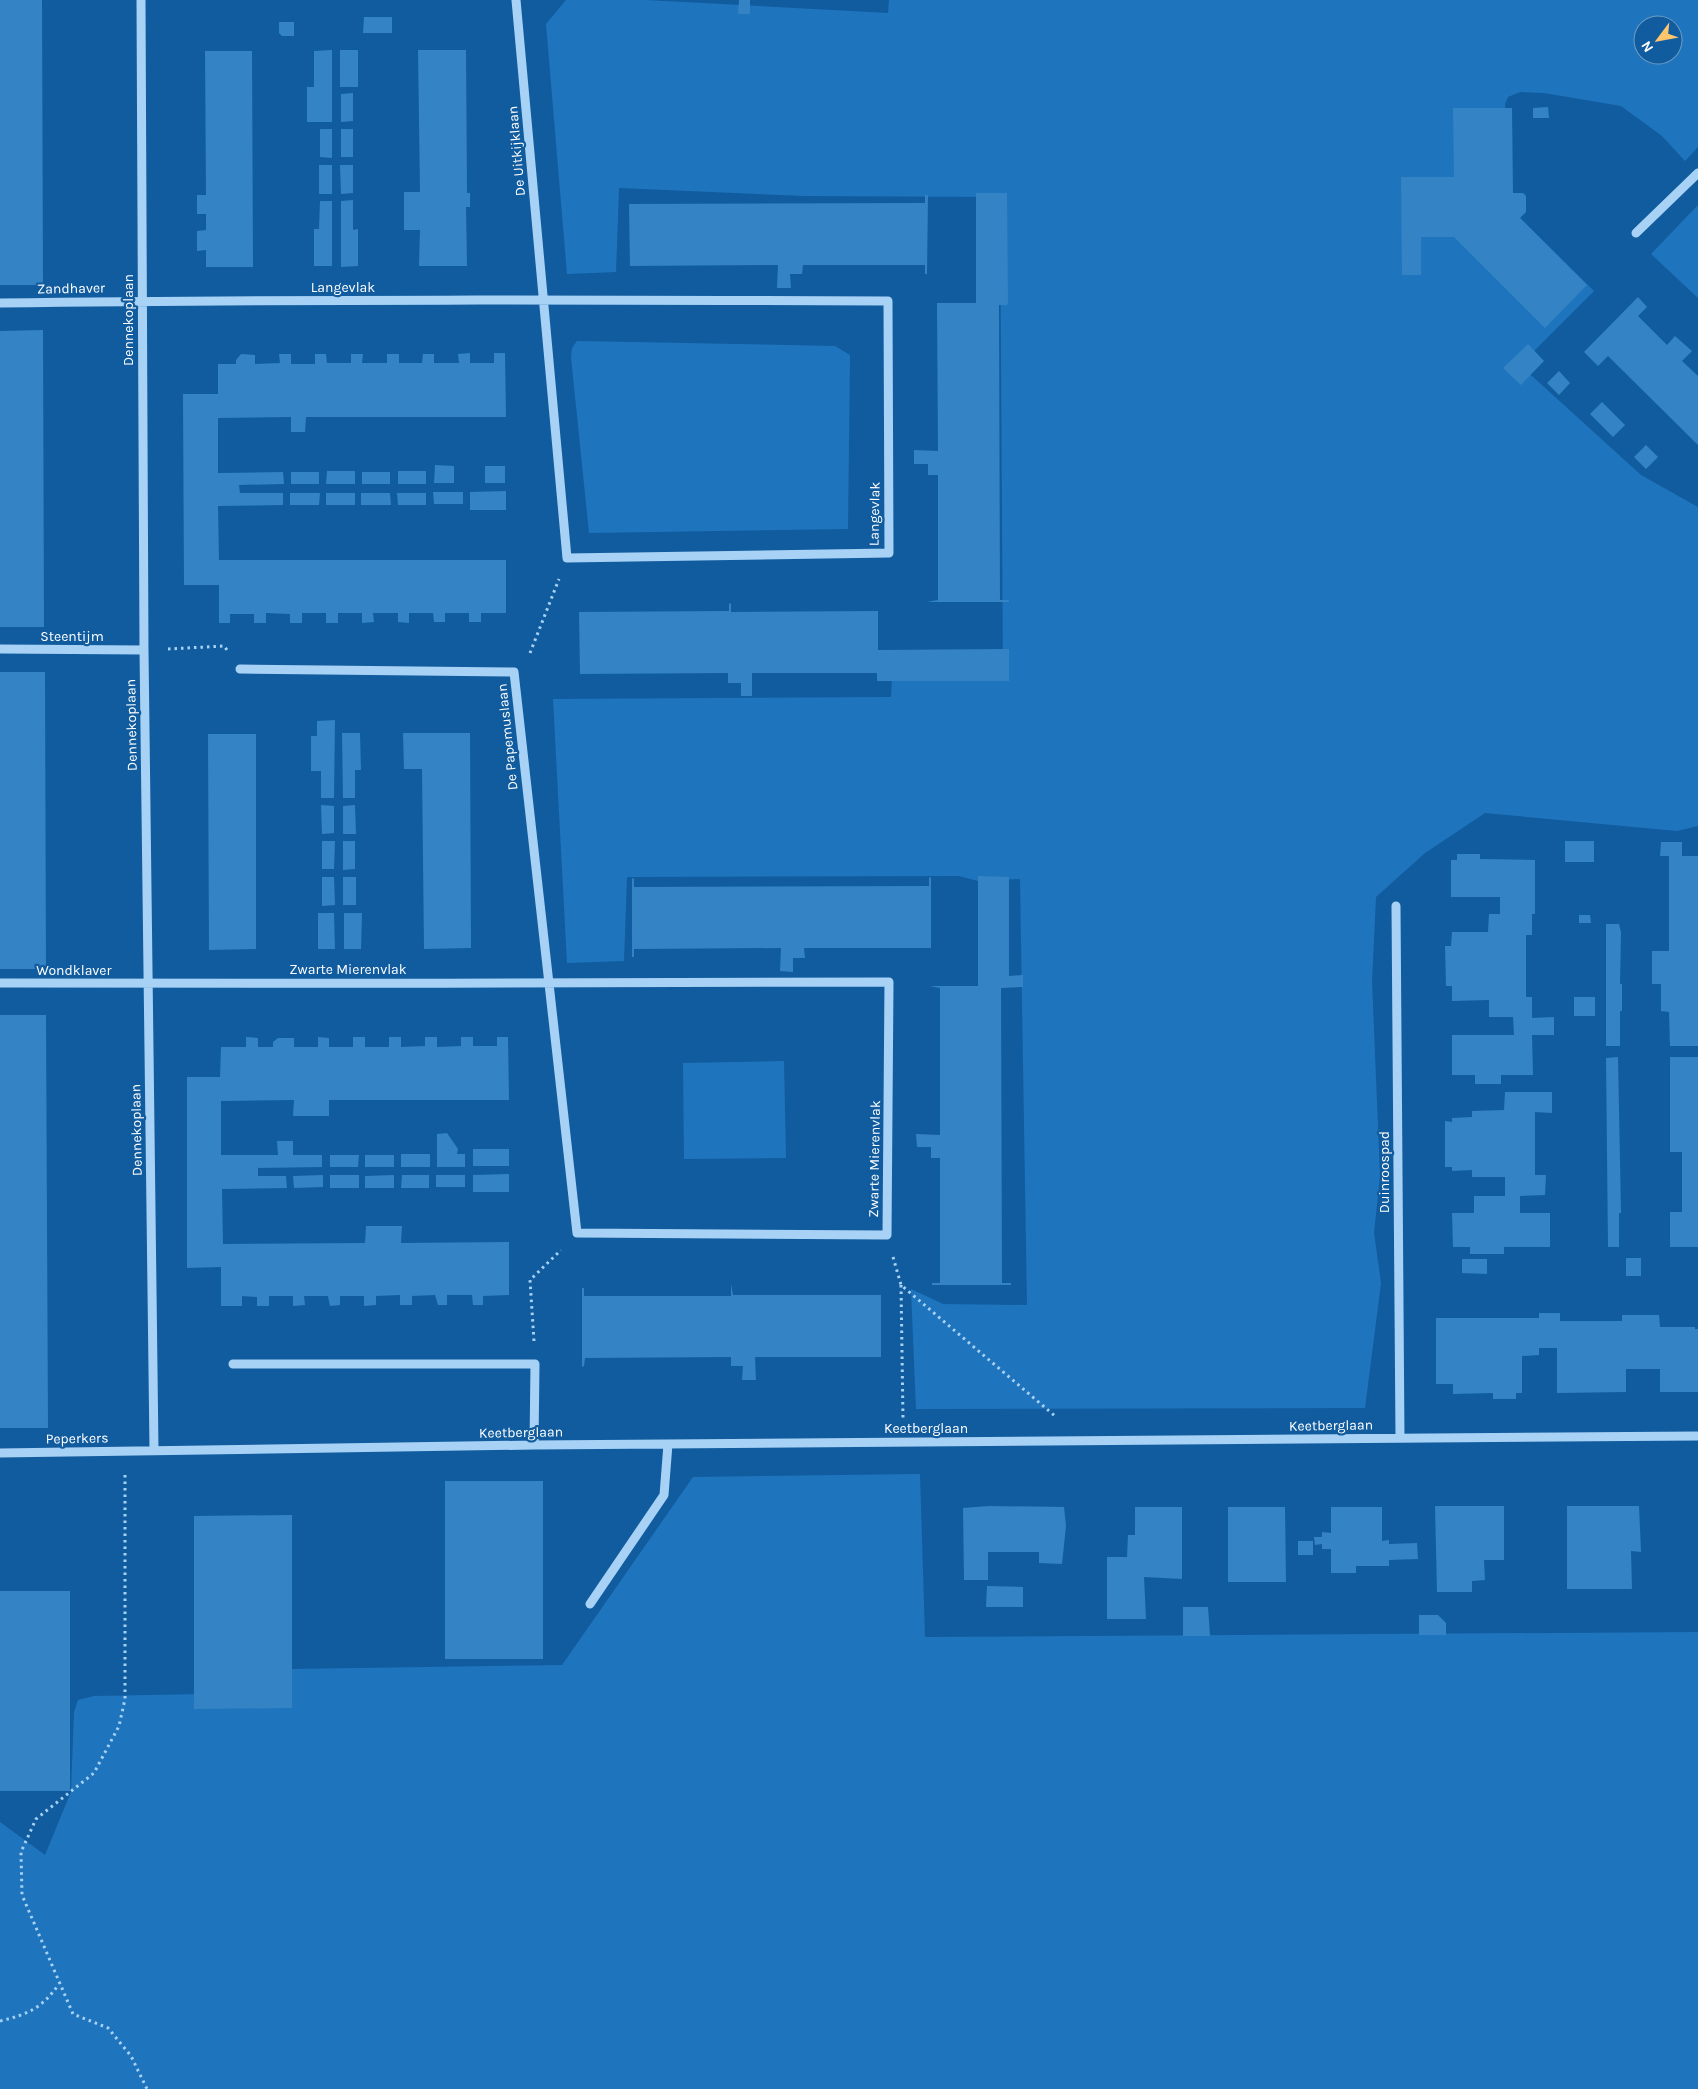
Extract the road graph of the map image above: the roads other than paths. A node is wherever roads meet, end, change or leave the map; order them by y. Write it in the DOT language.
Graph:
graph roads {
  1 [pos="141,0"];
  2 [pos="516,0"];
  3 [pos="1698,173"];
  4 [pos="1636,232"];
  5 [pos="544,300"];
  6 [pos="142,301"];
  7 [pos="0,303"];
  8 [pos="0,650"];
  9 [pos="144,650"];
  10 [pos="240,669"];
  11 [pos="1396,906"];
  12 [pos="548,982"];
  13 [pos="0,983"];
  14 [pos="148,984"];
  15 [pos="233,1364"];
  16 [pos="1698,1436"];
  17 [pos="1400,1438"];
  18 [pos="668,1444"];
  19 [pos="534,1445"];
  20 [pos="154,1450"];
  21 [pos="0,1453"];
  22 [pos="590,1604"];
  1 -- 6 [label="street, Dennekoplaan"];
  2 -- 5 [label="street, De Uitkijklaan"];
  3 -- 4 [label="street"];
  5 -- 5 [label="street, Langevlak"];
  5 -- 6 [label="street, Langevlak"];
  6 -- 7 [label="street, Zandhaver"];
  6 -- 9 [label="street, Dennekoplaan"];
  8 -- 9 [label="street, Steentijm"];
  9 -- 14 [label="street, Dennekoplaan"];
  10 -- 12 [label="street, De Papemuslaan"];
  11 -- 17 [label="street, Duinroospad"];
  12 -- 12 [label="street, Zwarte Mierenvlak"];
  12 -- 14 [label="street, Zwarte Mierenvlak"];
  13 -- 14 [label="street, Wondklaver"];
  14 -- 20 [label="street, Dennekoplaan"];
  15 -- 19 [label="street"];
  16 -- 17 [label="street, Keetberglaan"];
  17 -- 18 [label="street, Keetberglaan"];
  18 -- 19 [label="street, Keetberglaan"];
  18 -- 22 [label="street"];
  19 -- 20 [label="street, Keetberglaan"];
  20 -- 21 [label="street, Peperkers"];
}
